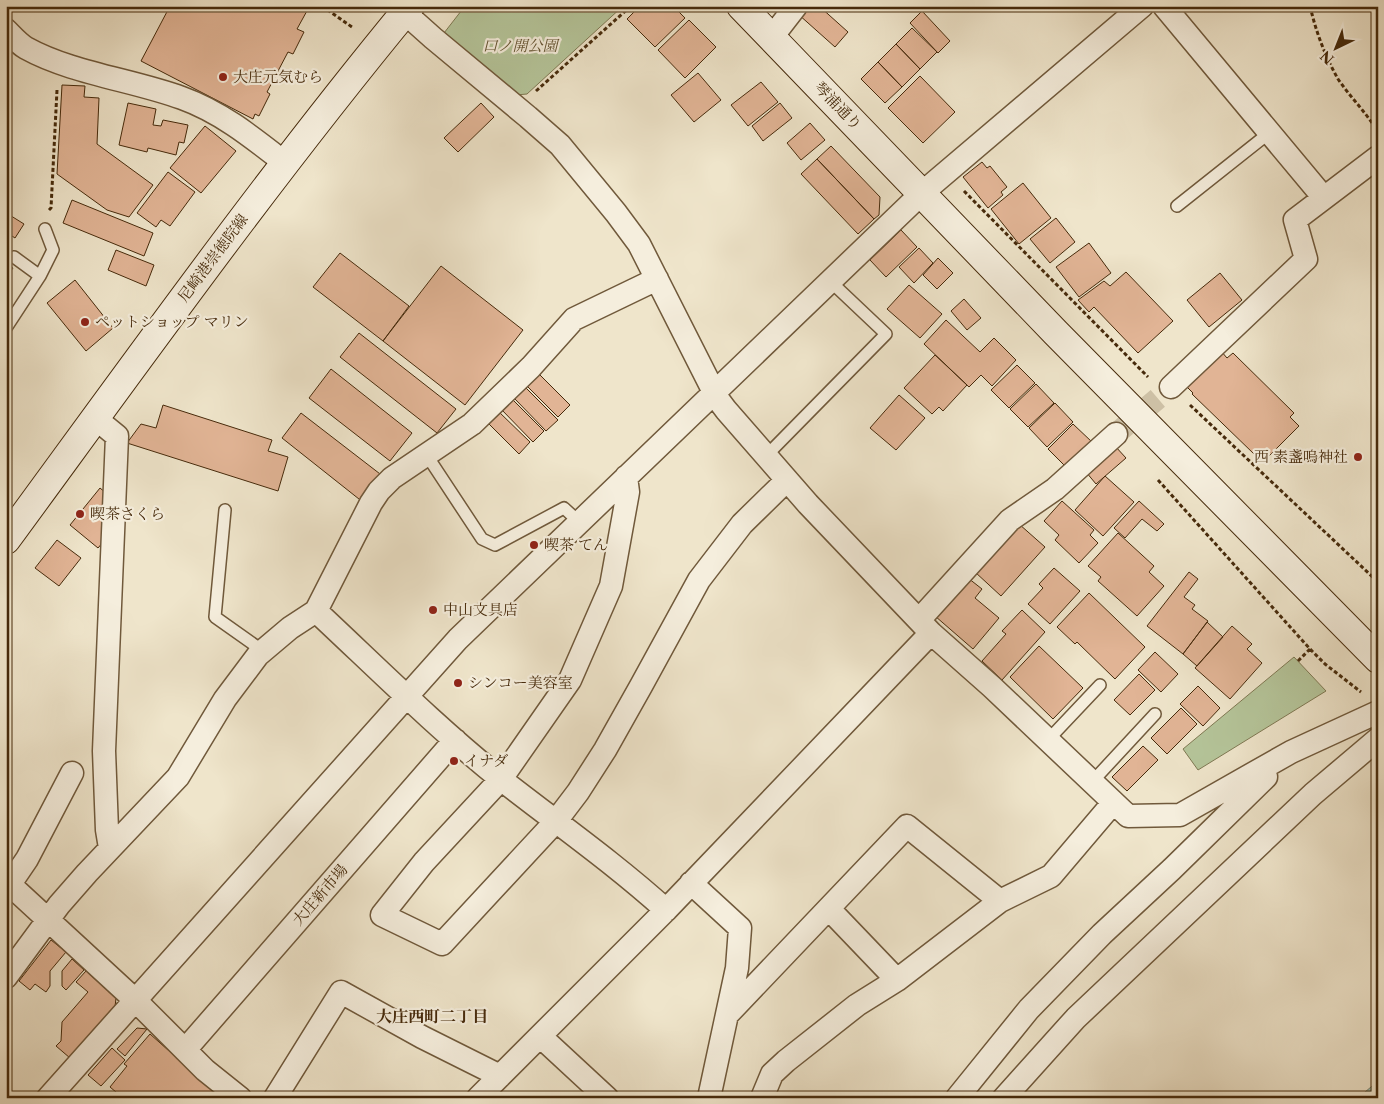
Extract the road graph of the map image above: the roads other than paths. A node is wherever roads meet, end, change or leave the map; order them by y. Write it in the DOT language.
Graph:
graph roads {
  1 [pos="741,6"];
  2 [pos="796,6"];
  3 [pos="1142,6"];
  4 [pos="1164,6"];
  5 [pos="406,8"];
  6 [pos="6,30"];
  7 [pos="772,38"];
  8 [pos="1269,133"];
  9 [pos="1378,157"];
  10 [pos="285,163"];
  11 [pos="1324,198"];
  12 [pos="929,200"];
  13 [pos="1177,206"];
  14 [pos="45,229"];
  15 [pos="14,257"];
  16 [pos="40,276"];
  17 [pos="657,280"];
  18 [pos="830,281"];
  19 [pos="6,328"];
  20 [pos="1171,387"];
  21 [pos="714,392"];
  22 [pos="95,418"];
  23 [pos="1116,434"];
  24 [pos="426,454"];
  25 [pos="766,456"];
  26 [pos="626,477"];
  27 [pos="787,480"];
  28 [pos="225,510"];
  29 [pos="579,522"];
  30 [pos="6,540"];
  31 [pos="316,611"];
  32 [pos="925,626"];
  33 [pos="263,651"];
  34 [pos="1378,659"];
  35 [pos="1100,686"];
  36 [pos="407,695"];
  37 [pos="1371,704"];
  38 [pos="1156,714"];
  39 [pos="1378,739"];
  40 [pos="455,740"];
  41 [pos="1048,740"];
  42 [pos="1291,752"];
  43 [pos="72,773"];
  44 [pos="501,779"];
  45 [pos="1092,782"];
  46 [pos="1114,803"];
  47 [pos="556,821"];
  48 [pos="110,848"];
  49 [pos="8,882"];
  50 [pos="692,883"];
  51 [pos="1000,901"];
  52 [pos="829,909"];
  53 [pos="666,910"];
  54 [pos="48,921"];
  55 [pos="6,977"];
  56 [pos="897,980"];
  57 [pos="135,1000"];
  58 [pos="727,1016"];
  59 [pos="540,1036"];
  60 [pos="185,1050"];
  61 [pos="500,1076"];
  62 [pos="48,1098"];
  63 [pos="240,1098"];
  64 [pos="275,1098"];
  65 [pos="478,1098"];
  66 [pos="607,1098"];
  67 [pos="709,1098"];
  68 [pos="762,1098"];
  69 [pos="957,1098"];
  70 [pos="1004,1098"];
  1 -- 7 [label="street, 琴浦通り"];
  2 -- 7 [label="street"];
  3 -- 12 [label="street"];
  4 -- 8 [label="street"];
  5 -- 10 [label="street, 尼崎港崇徳院線"];
  5 -- 17 [label="street"];
  6 -- 10 [label="street"];
  7 -- 12 [label="street, 琴浦通り"];
  8 -- 11 [label="street"];
  8 -- 13 [label="lane"];
  9 -- 11 [label="street"];
  10 -- 22 [label="street, 尼崎港崇徳院線"];
  11 -- 20 [label="street"];
  12 -- 18 [label="street"];
  12 -- 34 [label="street, 琴浦通り"];
  14 -- 16 [label="lane"];
  15 -- 16 [label="lane"];
  16 -- 19 [label="lane"];
  17 -- 21 [label="street"];
  17 -- 24 [label="street"];
  18 -- 21 [label="street"];
  18 -- 25 [label="lane"];
  21 -- 25 [label="street"];
  21 -- 26 [label="street"];
  22 -- 30 [label="street, 尼崎港崇徳院線"];
  22 -- 48 [label="street"];
  23 -- 32 [label="street"];
  24 -- 29 [label="lane"];
  24 -- 31 [label="street"];
  25 -- 27 [label="street"];
  26 -- 29 [label="street"];
  26 -- 44 [label="street"];
  27 -- 32 [label="street"];
  27 -- 47 [label="street"];
  28 -- 33 [label="lane"];
  29 -- 36 [label="street"];
  31 -- 33 [label="street"];
  31 -- 36 [label="street"];
  32 -- 41 [label="street"];
  32 -- 50 [label="street"];
  33 -- 48 [label="street"];
  35 -- 41 [label="lane"];
  36 -- 40 [label="street"];
  36 -- 57 [label="street"];
  37 -- 42 [label="street"];
  38 -- 45 [label="lane"];
  39 -- 70 [label="street"];
  40 -- 44 [label="street"];
  40 -- 60 [label="street, 大庄新市場"];
  41 -- 45 [label="street"];
  42 -- 46 [label="street"];
  42 -- 69 [label="street"];
  43 -- 49 [label="street"];
  44 -- 47 [label="street"];
  44 -- 47 [label="street"];
  45 -- 46 [label="street"];
  46 -- 51 [label="street"];
  47 -- 53 [label="street"];
  48 -- 54 [label="street"];
  49 -- 54 [label="street"];
  50 -- 53 [label="street"];
  50 -- 58 [label="street"];
  51 -- 52 [label="street"];
  51 -- 56 [label="street"];
  52 -- 56 [label="street"];
  52 -- 58 [label="street"];
  53 -- 59 [label="street"];
  54 -- 55 [label="street"];
  54 -- 57 [label="street"];
  56 -- 68 [label="street"];
  57 -- 60 [label="street"];
  57 -- 62 [label="street"];
  58 -- 67 [label="street"];
  59 -- 61 [label="street"];
  59 -- 66 [label="street"];
  60 -- 63 [label="street"];
  61 -- 64 [label="street"];
  61 -- 65 [label="street"];
}
